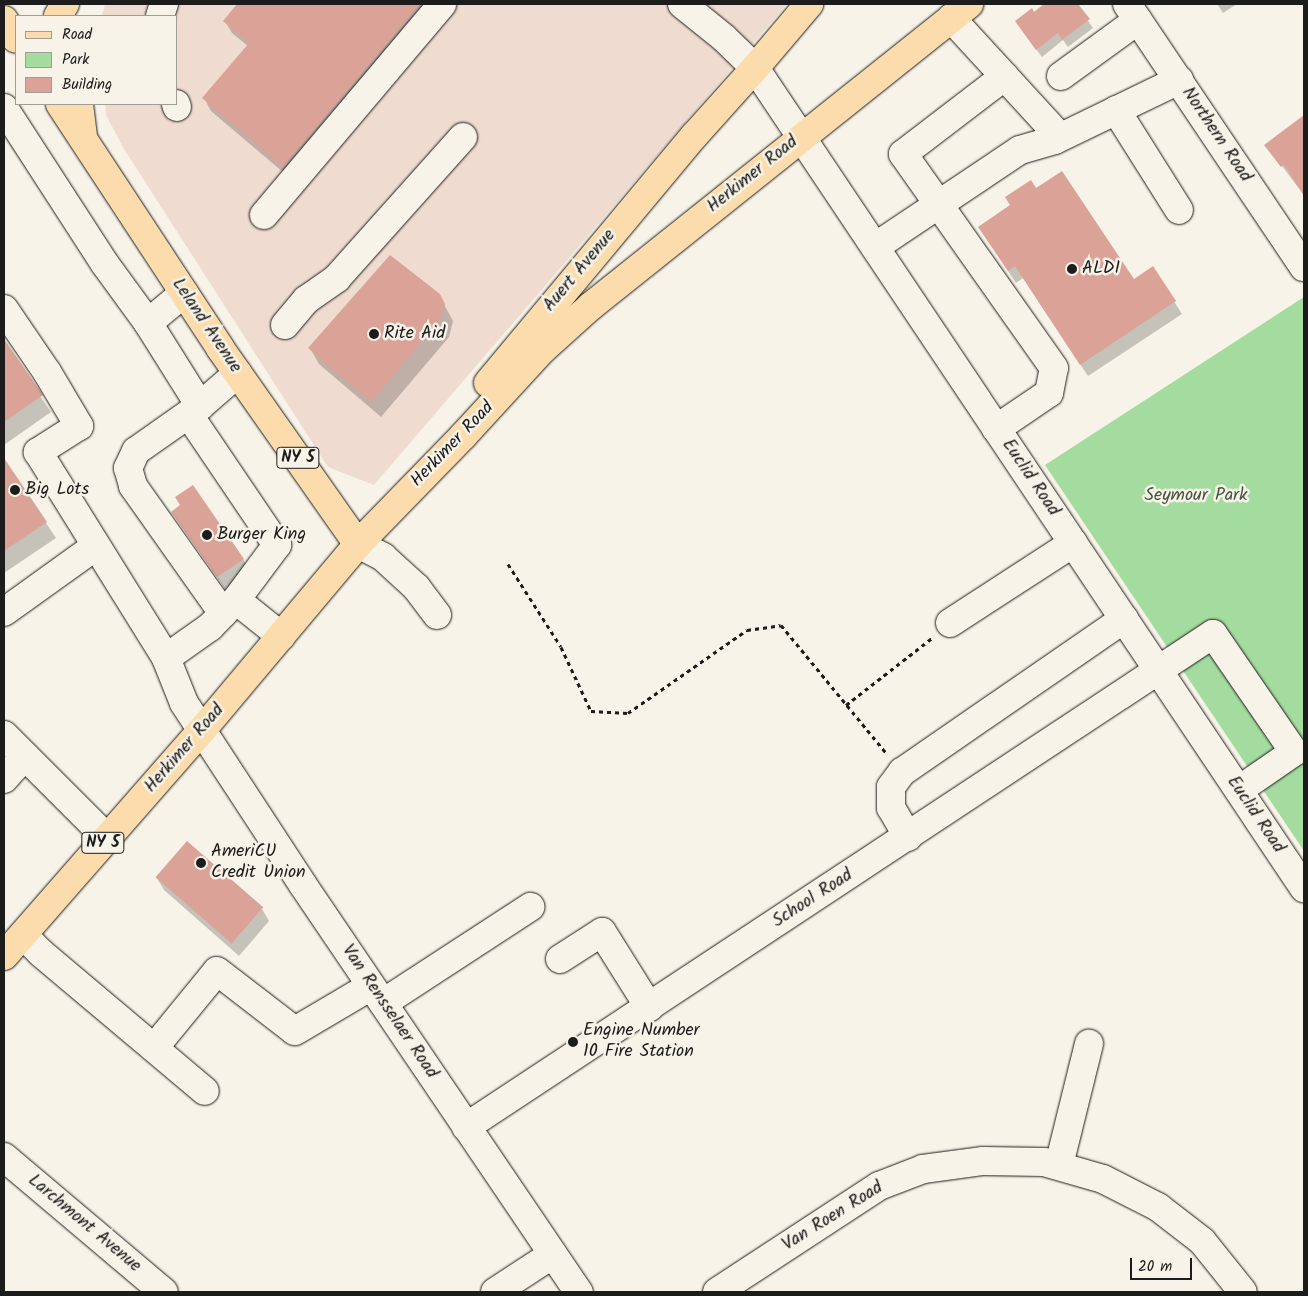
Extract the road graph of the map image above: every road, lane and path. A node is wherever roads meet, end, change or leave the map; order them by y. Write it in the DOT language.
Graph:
graph roads {
  1 [pos="66,4"];
  2 [pos="442,4"];
  3 [pos="682,4"];
  4 [pos="809,4"];
  5 [pos="960,11"];
  6 [pos="1133,12"];
  7 [pos="59,15"];
  8 [pos="4,20"];
  9 [pos="15,37"];
  10 [pos="755,68"];
  11 [pos="1004,76"];
  12 [pos="1062,76"];
  13 [pos="1179,80"];
  14 [pos="61,105"];
  15 [pos="79,105"];
  16 [pos="4,108"];
  17 [pos="1116,110"];
  18 [pos="463,136"];
  19 [pos="801,136"];
  20 [pos="83,138"];
  21 [pos="1060,138"];
  22 [pos="938,204"];
  23 [pos="1179,210"];
  24 [pos="264,214"];
  25 [pos="875,247"];
  26 [pos="1304,266"];
  27 [pos="184,293"];
  28 [pos="4,309"];
  29 [pos="148,323"];
  30 [pos="284,325"];
  31 [pos="238,373"];
  32 [pos="194,410"];
  33 [pos="996,428"];
  34 [pos="1073,543"];
  35 [pos="358,544"];
  36 [pos="96,546"];
  37 [pos="508,564"];
  38 [pos="230,607"];
  39 [pos="4,612"];
  40 [pos="437,615"];
  41 [pos="1124,619"];
  42 [pos="950,623"];
  43 [pos="281,636"];
  44 [pos="166,658"];
  45 [pos="1159,672"];
  46 [pos="846,705"];
  47 [pos="202,730"];
  48 [pos="4,735"];
  49 [pos="25,756"];
  50 [pos="902,772"];
  51 [pos="4,779"];
  52 [pos="1239,790"];
  53 [pos="908,836"];
  54 [pos="107,838"];
  55 [pos="1304,888"];
  56 [pos="530,907"];
  57 [pos="23,934"];
  58 [pos="4,956"];
  59 [pos="560,959"];
  60 [pos="377,994"];
  61 [pos="650,1007"];
  62 [pos="1089,1044"];
  63 [pos="154,1048"];
  64 [pos="205,1091"];
  65 [pos="466,1127"];
  66 [pos="4,1157"];
  67 [pos="1058,1165"];
  68 [pos="553,1254"];
  69 [pos="164,1292"];
  70 [pos="495,1292"];
  71 [pos="579,1292"];
  72 [pos="717,1292"];
  73 [pos="1243,1292"];
  1 -- 7 [label="main road"];
  2 -- 24 [label="street"];
  3 -- 10 [label="street, Euclid Road"];
  4 -- 10 [label="main road, Auert Avenue"];
  5 -- 11 [label="street"];
  5 -- 19 [label="main road, Herkimer Road"];
  6 -- 12 [label="street"];
  6 -- 13 [label="street, Northern Road"];
  8 -- 9 [label="main road"];
  10 -- 19 [label="street, Euclid Road"];
  10 -- 35 [label="main road, Auert Avenue"];
  11 -- 21 [label="street"];
  11 -- 22 [label="street"];
  13 -- 17 [label="street"];
  13 -- 26 [label="street, Northern Road"];
  14 -- 20 [label="main road, Leland Avenue / NY 5"];
  15 -- 20 [label="main road, NY 5"];
  16 -- 29 [label="street"];
  17 -- 21 [label="street"];
  17 -- 23 [label="street"];
  18 -- 30 [label="street"];
  19 -- 25 [label="street, Euclid Road"];
  19 -- 35 [label="main road, Herkimer Road"];
  20 -- 27 [label="main road, Leland Avenue / NY 5"];
  21 -- 22 [label="street"];
  22 -- 25 [label="street"];
  22 -- 33 [label="street"];
  25 -- 33 [label="street, Euclid Road"];
  27 -- 29 [label="street"];
  27 -- 31 [label="main road, Leland Avenue / NY 5"];
  28 -- 36 [label="street, Van Rensselaer Road"];
  29 -- 32 [label="street"];
  31 -- 32 [label="street"];
  31 -- 35 [label="main road, Leland Avenue / NY 5"];
  32 -- 38 [label="street"];
  32 -- 38 [label="street"];
  33 -- 34 [label="street, Euclid Road"];
  34 -- 41 [label="street, Euclid Road"];
  34 -- 42 [label="street"];
  35 -- 40 [label="street"];
  35 -- 43 [label="main road, Herkimer Road / NY 5"];
  36 -- 39 [label="street"];
  36 -- 44 [label="street, Van Rensselaer Road"];
  37 -- 46 [label="path"];
  38 -- 43 [label="street"];
  38 -- 44 [label="street"];
  41 -- 45 [label="street, Euclid Road"];
  41 -- 50 [label="street"];
  42 -- 46 [label="path"];
  43 -- 47 [label="main road, Herkimer Road / NY 5"];
  44 -- 47 [label="street, Van Rensselaer Road"];
  45 -- 52 [label="street, Euclid Road"];
  45 -- 52 [label="street, School Road"];
  45 -- 53 [label="street, School Road"];
  46 -- 50 [label="path"];
  47 -- 54 [label="main road, Herkimer Road / NY 5"];
  47 -- 60 [label="street, Van Rensselaer Road"];
  48 -- 49 [label="street"];
  49 -- 51 [label="street"];
  49 -- 54 [label="street"];
  50 -- 53 [label="street"];
  52 -- 55 [label="street, Euclid Road"];
  53 -- 61 [label="street, School Road"];
  54 -- 57 [label="main road, Herkimer Road / NY 5"];
  56 -- 60 [label="street"];
  57 -- 58 [label="main road, Herkimer Road / NY 5"];
  57 -- 63 [label="street"];
  59 -- 61 [label="street"];
  60 -- 63 [label="street"];
  60 -- 65 [label="street, Van Rensselaer Road"];
  61 -- 65 [label="street, School Road"];
  62 -- 67 [label="street"];
  63 -- 64 [label="street"];
  65 -- 68 [label="street, Van Rensselaer Road"];
  66 -- 69 [label="street, Larchmont Avenue"];
  67 -- 72 [label="street, Van Roen Road"];
  67 -- 73 [label="street, Van Roen Road"];
  68 -- 70 [label="street"];
  68 -- 71 [label="street, Van Rensselaer Road"];
}
